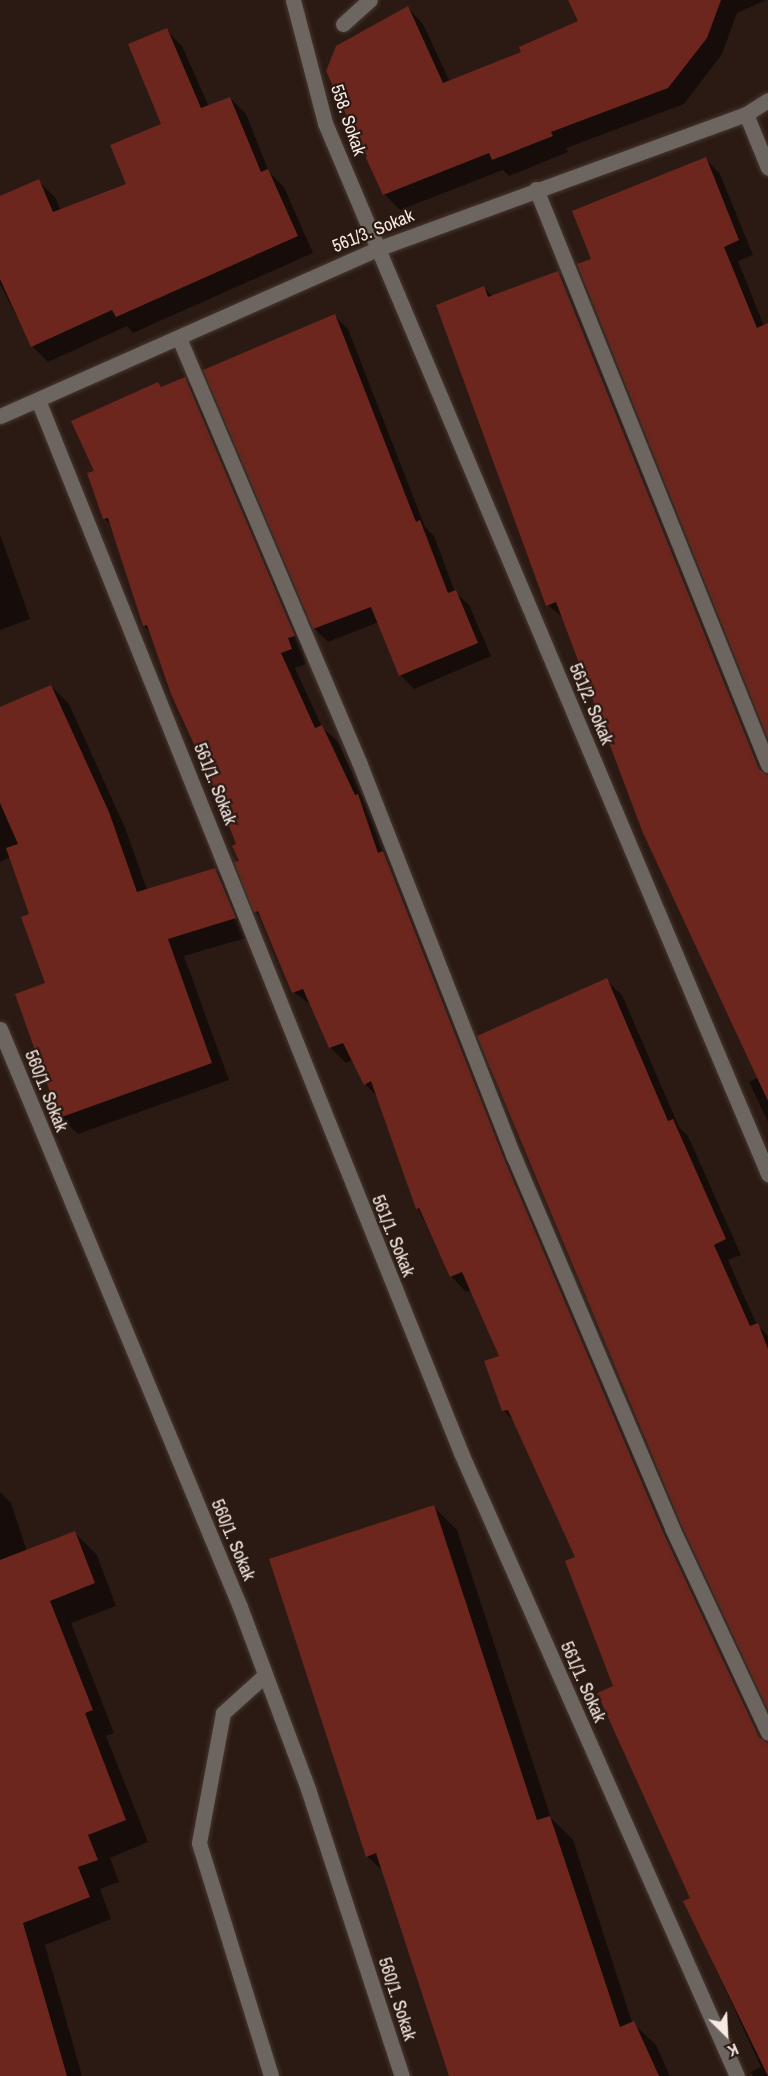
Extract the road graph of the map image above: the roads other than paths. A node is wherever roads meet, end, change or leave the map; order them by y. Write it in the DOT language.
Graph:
graph roads {
  1 [pos="293,0"];
  2 [pos="370,0"];
  3 [pos="343,24"];
  4 [pos="768,100"];
  5 [pos="746,114"];
  6 [pos="768,168"];
  7 [pos="536,189"];
  8 [pos="377,249"];
  9 [pos="179,338"];
  10 [pos="38,400"];
  11 [pos="0,416"];
  12 [pos="768,765"];
  13 [pos="0,1029"];
  14 [pos="768,1174"];
  15 [pos="266,1675"];
  16 [pos="768,1733"];
  17 [pos="271,2076"];
  18 [pos="402,2076"];
  19 [pos="737,2076"];
  1 -- 8 [label="street, 558. Sokak"];
  2 -- 3 [label="street"];
  4 -- 5 [label="street, 561/3. Sokak"];
  5 -- 6 [label="street"];
  5 -- 7 [label="street, 561/3. Sokak"];
  7 -- 8 [label="street, 561/3. Sokak"];
  7 -- 12 [label="street"];
  8 -- 9 [label="street, 561/3. Sokak"];
  8 -- 14 [label="street, 561/2. Sokak"];
  9 -- 10 [label="street, 561/3. Sokak"];
  9 -- 16 [label="street"];
  10 -- 11 [label="street, 561/3. Sokak"];
  10 -- 19 [label="street, 561/1. Sokak"];
  13 -- 15 [label="street, 560/1. Sokak"];
  15 -- 17 [label="street"];
  15 -- 18 [label="street, 560/1. Sokak"];
}
